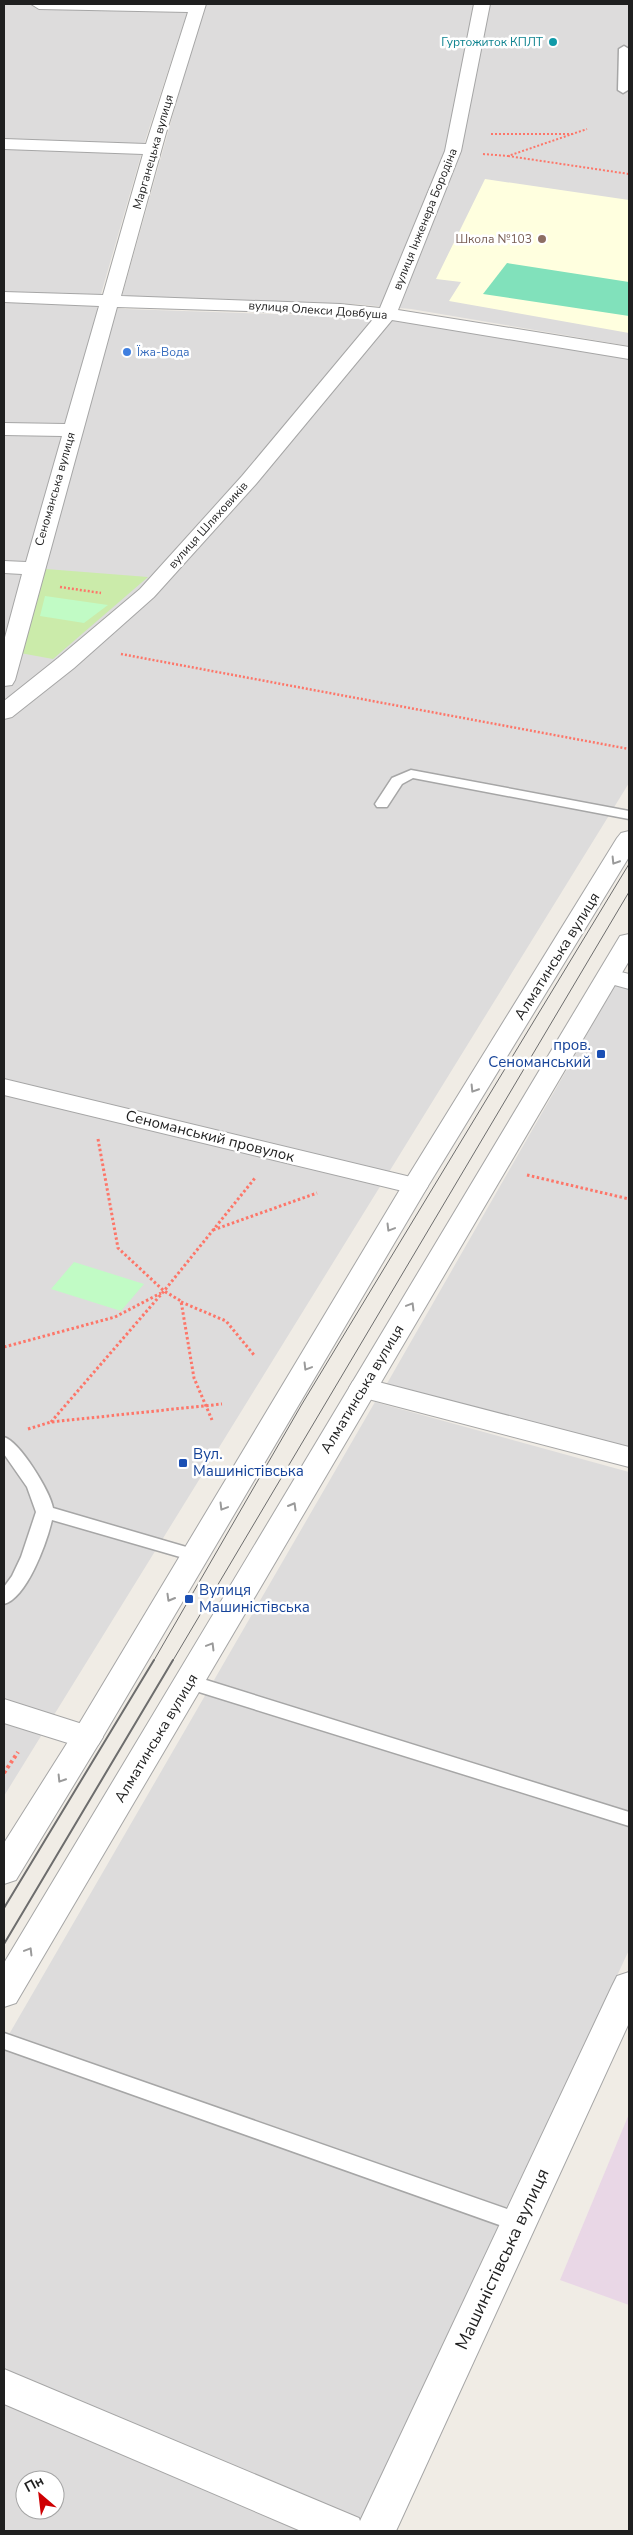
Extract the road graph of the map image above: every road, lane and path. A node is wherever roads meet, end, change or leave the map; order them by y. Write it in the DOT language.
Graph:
graph roads {
  1 [pos="40,4"];
  2 [pos="482,4"];
  3 [pos="198,6"];
  4 [pos="624,49"];
  5 [pos="623,90"];
  6 [pos="587,129"];
  7 [pos="491,134"];
  8 [pos="576,134"];
  9 [pos="4,144"];
  10 [pos="153,149"];
  11 [pos="483,154"];
  12 [pos="508,156"];
  13 [pos="629,174"];
  14 [pos="4,297"];
  15 [pos="112,300"];
  16 [pos="387,314"];
  17 [pos="629,353"];
  18 [pos="4,429"];
  19 [pos="72,430"];
  20 [pos="4,567"];
  21 [pos="32,573"];
  22 [pos="147,593"];
  23 [pos="84,648"];
  24 [pos="4,680"];
  25 [pos="4,712"];
  26 [pos="629,749"];
  27 [pos="382,804"];
  28 [pos="629,815"];
  29 [pos="629,838"];
  30 [pos="629,941"];
  31 [pos="619,979"];
  32 [pos="4,1086"];
  33 [pos="72,1103"];
  34 [pos="276,1152"];
  35 [pos="368,1174"];
  36 [pos="519,1174"];
  37 [pos="415,1186"];
  38 [pos="629,1199"];
  39 [pos="212,1231"];
  40 [pos="164,1291"];
  41 [pos="180,1301"];
  42 [pos="4,1347"];
  43 [pos="254,1355"];
  44 [pos="362,1388"];
  45 [pos="222,1404"];
  46 [pos="203,1406"];
  47 [pos="212,1420"];
  48 [pos="51,1422"];
  49 [pos="23,1431"];
  50 [pos="4,1443"];
  51 [pos="629,1457"];
  52 [pos="45,1512"];
  53 [pos="194,1555"];
  54 [pos="4,1598"];
  55 [pos="190,1682"];
  56 [pos="4,1711"];
  57 [pos="86,1737"];
  58 [pos="18,1752"];
  59 [pos="4,1773"];
  60 [pos="629,1819"];
  61 [pos="4,1870"];
  62 [pos="629,1986"];
  63 [pos="4,1993"];
  64 [pos="4,2041"];
  65 [pos="519,2223"];
  66 [pos="4,2386"];
  67 [pos="345,2531"];
  68 [pos="376,2531"];
  1 -- 3 [label="street"];
  2 -- 16 [label="street, вулиця Інженера Бородіна"];
  3 -- 10 [label="street, Марганецька вулиця"];
  4 -- 5 [label="lane"];
  6 -- 8 [label="path"];
  7 -- 8 [label="path"];
  8 -- 12 [label="path"];
  9 -- 10 [label="street"];
  10 -- 15 [label="street, Марганецька вулиця"];
  11 -- 12 [label="path"];
  12 -- 13 [label="path"];
  14 -- 15 [label="street, вулиця Олекси Довбуша"];
  15 -- 16 [label="street, вулиця Олекси Довбуша"];
  15 -- 19 [label="street, Сеноманська вулиця"];
  16 -- 17 [label="street, вулиця Олекси Довбуша"];
  16 -- 22 [label="street, вулиця Шляховиків"];
  18 -- 19 [label="street"];
  19 -- 21 [label="street, Сеноманська вулиця"];
  20 -- 21 [label="street"];
  21 -- 22 [label="path"];
  21 -- 24 [label="street, Сеноманська вулиця"];
  22 -- 23 [label="street, вулиця Шляховиків"];
  23 -- 25 [label="street, вулиця Шляховиків"];
  23 -- 26 [label="path"];
  27 -- 28 [label="lane"];
  29 -- 37 [label="street, Алматинська вулиця, one-way"];
  30 -- 31 [label="street, Алматинська вулиця"];
  44 -- 31 [label="street, Алматинська вулиця, one-way"];
  32 -- 33 [label="street, Сеноманський провулок"];
  33 -- 34 [label="street, Сеноманський провулок"];
  33 -- 40 [label="path"];
  34 -- 35 [label="street, Сеноманський провулок"];
  34 -- 39 [label="path"];
  35 -- 37 [label="street, Сеноманський провулок"];
  35 -- 39 [label="path"];
  36 -- 38 [label="path"];
  37 -- 53 [label="street, Алматинська вулиця, one-way"];
  39 -- 40 [label="path"];
  40 -- 41 [label="path"];
  40 -- 42 [label="path"];
  40 -- 48 [label="path"];
  41 -- 43 [label="path"];
  41 -- 46 [label="path"];
  44 -- 51 [label="street"];
  55 -- 44 [label="street, Алматинська вулиця, one-way"];
  45 -- 46 [label="path"];
  46 -- 47 [label="path"];
  46 -- 48 [label="path"];
  48 -- 49 [label="path"];
  50 -- 52 [label="lane"];
  52 -- 53 [label="lane"];
  52 -- 54 [label="lane"];
  53 -- 57 [label="street, Алматинська вулиця, one-way"];
  55 -- 60 [label="lane"];
  63 -- 55 [label="street, Алматинська вулиця, one-way"];
  56 -- 57 [label="street"];
  57 -- 61 [label="street, Алматинська вулиця, one-way"];
  58 -- 59 [label="path"];
  62 -- 65 [label="street, Машиністівська вулиця"];
  64 -- 65 [label="lane"];
  65 -- 68 [label="street, Машиністівська вулиця"];
  66 -- 67 [label="street"];
}
